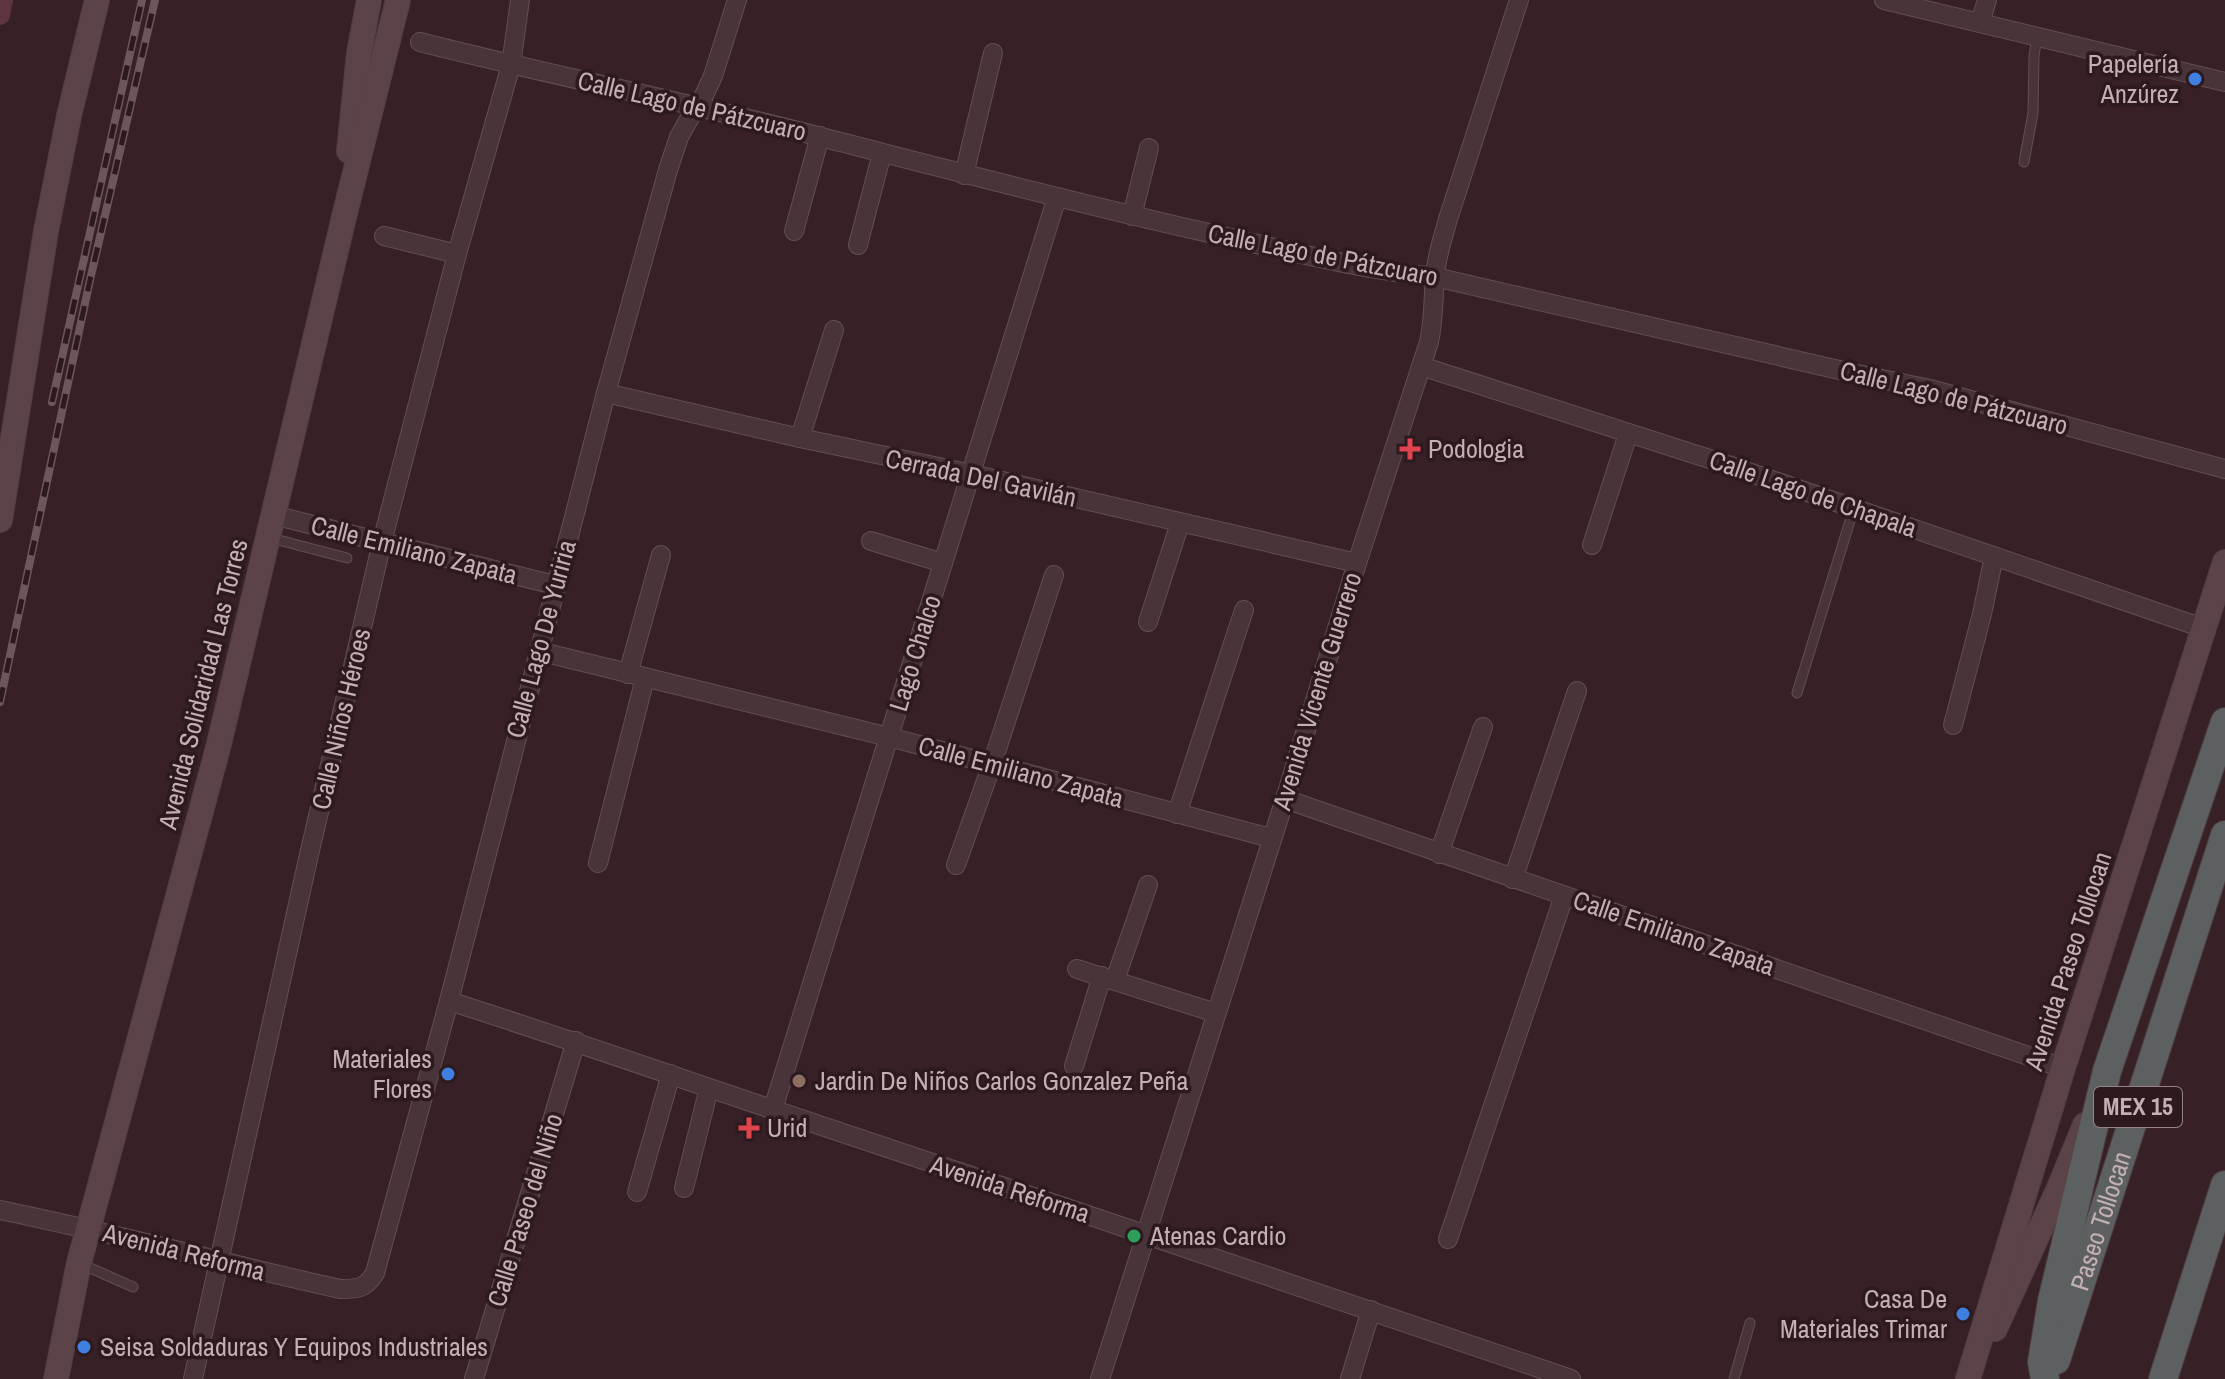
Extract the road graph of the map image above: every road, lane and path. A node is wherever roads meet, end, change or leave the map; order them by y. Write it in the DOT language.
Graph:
graph roads {
  1 [pos="97,0"];
  2 [pos="107,0"];
  3 [pos="369,0"];
  4 [pos="398,0"];
  5 [pos="520,0"];
  6 [pos="737,0"];
  7 [pos="1519,0"];
  8 [pos="1884,0"];
  9 [pos="1987,0"];
  10 [pos="1980,23"];
  11 [pos="2037,37"];
  12 [pos="420,42"];
  13 [pos="993,53"];
  14 [pos="511,65"];
  15 [pos="2225,82"];
  16 [pos="699,106"];
  17 [pos="820,136"];
  18 [pos="1149,148"];
  19 [pos="882,153"];
  20 [pos="2024,162"];
  21 [pos="964,175"];
  22 [pos="1057,197"];
  23 [pos="1132,216"];
  24 [pos="344,217"];
  25 [pos="46,231"];
  26 [pos="794,231"];
  27 [pos="384,236"];
  28 [pos="858,245"];
  29 [pos="457,254"];
  30 [pos="1435,277"];
  31 [pos="834,330"];
  32 [pos="1421,366"];
  33 [pos="606,393"];
  34 [pos="1628,434"];
  35 [pos="800,438"];
  36 [pos="2225,469"];
  37 [pos="972,474"];
  38 [pos="1854,508"];
  39 [pos="0,520"];
  40 [pos="1180,523"];
  41 [pos="270,526"];
  42 [pos="871,541"];
  43 [pos="382,542"];
  44 [pos="1592,545"];
  45 [pos="661,555"];
  46 [pos="1994,556"];
  47 [pos="347,558"];
  48 [pos="2225,562"];
  49 [pos="943,563"];
  50 [pos="1357,563"];
  51 [pos="1054,575"];
  52 [pos="555,585"];
  53 [pos="1244,610"];
  54 [pos="1148,622"];
  55 [pos="2203,628"];
  56 [pos="538,651"];
  57 [pos="637,676"];
  58 [pos="1577,691"];
  59 [pos="1797,693"];
  60 [pos="2225,722"];
  61 [pos="1953,725"];
  62 [pos="1483,727"];
  63 [pos="889,737"];
  64 [pos="992,764"];
  65 [pos="1285,799"];
  66 [pos="1177,814"];
  67 [pos="2225,835"];
  68 [pos="1271,838"];
  69 [pos="1439,854"];
  70 [pos="598,863"];
  71 [pos="956,865"];
  72 [pos="1513,879"];
  73 [pos="1148,885"];
  74 [pos="1564,896"];
  75 [pos="1077,969"];
  76 [pos="1108,978"];
  77 [pos="449,1001"];
  78 [pos="1216,1013"];
  79 [pos="576,1041"];
  80 [pos="1074,1066"];
  81 [pos="2063,1068"];
  82 [pos="2107,1071"];
  83 [pos="671,1074"];
  84 [pos="709,1088"];
  85 [pos="773,1109"];
  86 [pos="2225,1185"];
  87 [pos="684,1188"];
  88 [pos="637,1192"];
  89 [pos="0,1210"];
  90 [pos="89,1228"];
  91 [pos="1146,1234"];
  92 [pos="1448,1239"];
  93 [pos="217,1262"];
  94 [pos="79,1263"];
  95 [pos="367,1285"];
  96 [pos="133,1287"];
  97 [pos="1371,1310"];
  98 [pos="1750,1323"];
  99 [pos="1534,1373"];
  100 [pos="56,1379"];
  101 [pos="193,1379"];
  102 [pos="474,1379"];
  103 [pos="1100,1379"];
  104 [pos="1350,1379"];
  105 [pos="1571,1379"];
  106 [pos="1734,1379"];
  107 [pos="1968,1379"];
  108 [pos="2047,1379"];
  109 [pos="2163,1379"];
  1 -- 25 [label="main road"];
  2 -- 25 [label="main road"];
  3 -- 24 [label="main road"];
  4 -- 24 [label="main road, Avenida Solidaridad Las Torres"];
  5 -- 14 [label="street, Calle Niños Héroes"];
  6 -- 16 [label="street, Calle Lago De Yuriria"];
  7 -- 30 [label="street, Avenida Vicente Guerrero"];
  8 -- 10 [label="street"];
  9 -- 10 [label="street"];
  10 -- 11 [label="street"];
  11 -- 15 [label="street"];
  11 -- 20 [label="lane"];
  12 -- 14 [label="street, Calle Lago de Pátzcuaro"];
  13 -- 21 [label="street"];
  14 -- 16 [label="street, Calle Lago de Pátzcuaro"];
  14 -- 29 [label="street, Calle Niños Héroes"];
  16 -- 17 [label="street, Calle Lago de Pátzcuaro"];
  16 -- 33 [label="street, Calle Lago De Yuriria"];
  17 -- 19 [label="street, Calle Lago de Pátzcuaro"];
  17 -- 26 [label="street"];
  18 -- 23 [label="street"];
  19 -- 21 [label="street, Calle Lago de Pátzcuaro"];
  19 -- 28 [label="street"];
  21 -- 22 [label="street, Calle Lago de Pátzcuaro"];
  22 -- 23 [label="street, Calle Lago de Pátzcuaro"];
  22 -- 37 [label="street, Lago Chalco"];
  23 -- 30 [label="street, Calle Lago de Pátzcuaro"];
  24 -- 41 [label="main road, Avenida Solidaridad Las Torres"];
  25 -- 39 [label="main road"];
  27 -- 29 [label="street"];
  29 -- 43 [label="street, Calle Niños Héroes"];
  30 -- 32 [label="street, Avenida Vicente Guerrero"];
  30 -- 36 [label="street, Calle Lago de Pátzcuaro"];
  31 -- 35 [label="street"];
  32 -- 34 [label="street, Calle Lago de Chapala"];
  32 -- 50 [label="street, Avenida Vicente Guerrero"];
  33 -- 35 [label="street, Cerrada Del Gavilán"];
  33 -- 52 [label="street, Calle Lago De Yuriria"];
  34 -- 38 [label="street, Calle Lago de Chapala"];
  34 -- 44 [label="street"];
  35 -- 37 [label="street, Cerrada Del Gavilán"];
  37 -- 40 [label="street, Cerrada Del Gavilán"];
  37 -- 49 [label="street, Lago Chalco"];
  38 -- 46 [label="street, Calle Lago de Chapala"];
  38 -- 59 [label="lane"];
  40 -- 50 [label="street, Cerrada Del Gavilán"];
  40 -- 54 [label="street"];
  41 -- 43 [label="street, Calle Emiliano Zapata"];
  41 -- 47 [label="lane"];
  41 -- 90 [label="main road, Avenida Solidaridad Las Torres"];
  42 -- 49 [label="street"];
  43 -- 52 [label="street, Calle Emiliano Zapata"];
  43 -- 93 [label="street, Calle Niños Héroes"];
  45 -- 57 [label="street"];
  46 -- 55 [label="street, Calle Lago de Chapala"];
  46 -- 61 [label="street"];
  48 -- 55 [label="main road, Avenida Paseo Tollocan"];
  49 -- 63 [label="street, Lago Chalco"];
  50 -- 65 [label="street, Avenida Vicente Guerrero"];
  51 -- 64 [label="street"];
  52 -- 56 [label="street, Calle Lago De Yuriria"];
  53 -- 66 [label="street"];
  55 -- 81 [label="main road, Avenida Paseo Tollocan"];
  56 -- 57 [label="street, Calle Emiliano Zapata"];
  56 -- 77 [label="street, Calle Lago De Yuriria"];
  57 -- 63 [label="street, Calle Emiliano Zapata"];
  57 -- 70 [label="street"];
  58 -- 72 [label="street"];
  60 -- 82 [label="highway"];
  62 -- 69 [label="street"];
  63 -- 64 [label="street, Calle Emiliano Zapata"];
  63 -- 85 [label="street, Lago Chalco"];
  64 -- 66 [label="street, Calle Emiliano Zapata"];
  64 -- 71 [label="street"];
  65 -- 68 [label="street, Avenida Vicente Guerrero"];
  65 -- 69 [label="street, Calle Emiliano Zapata"];
  66 -- 68 [label="street, Calle Emiliano Zapata"];
  67 -- 108 [label="highway, Paseo Tollocan / MEX 15"];
  68 -- 78 [label="street, Avenida Vicente Guerrero"];
  69 -- 72 [label="street, Calle Emiliano Zapata"];
  72 -- 74 [label="street, Calle Emiliano Zapata"];
  73 -- 76 [label="street"];
  74 -- 81 [label="street, Calle Emiliano Zapata"];
  74 -- 92 [label="street"];
  75 -- 76 [label="street"];
  76 -- 78 [label="street"];
  76 -- 80 [label="street"];
  77 -- 79 [label="street, Avenida Reforma"];
  77 -- 95 [label="street, Calle Lago De Yuriria"];
  78 -- 91 [label="street, Avenida Vicente Guerrero"];
  79 -- 83 [label="street, Avenida Reforma"];
  79 -- 102 [label="street, Calle Paseo del Niño"];
  81 -- 107 [label="main road, Avenida Paseo Tollocan"];
  82 -- 107 [label="main road"];
  82 -- 108 [label="highway"];
  83 -- 84 [label="street, Avenida Reforma"];
  83 -- 88 [label="street"];
  84 -- 85 [label="street, Avenida Reforma"];
  84 -- 87 [label="street"];
  85 -- 91 [label="street, Avenida Reforma"];
  86 -- 109 [label="highway"];
  89 -- 90 [label="street, Avenida Reforma"];
  90 -- 93 [label="street, Avenida Reforma"];
  90 -- 94 [label="main road, Avenida Solidaridad Las Torres"];
  91 -- 97 [label="street, Avenida Reforma"];
  91 -- 103 [label="street, Avenida Vicente Guerrero"];
  93 -- 95 [label="street, Avenida Reforma"];
  93 -- 101 [label="street, Calle Niños Héroes"];
  94 -- 96 [label="lane"];
  94 -- 100 [label="main road, Avenida Solidaridad Las Torres"];
  97 -- 99 [label="street, Avenida Reforma"];
  97 -- 104 [label="street"];
  98 -- 106 [label="lane"];
  99 -- 105 [label="street, Avenida Reforma"];
}
